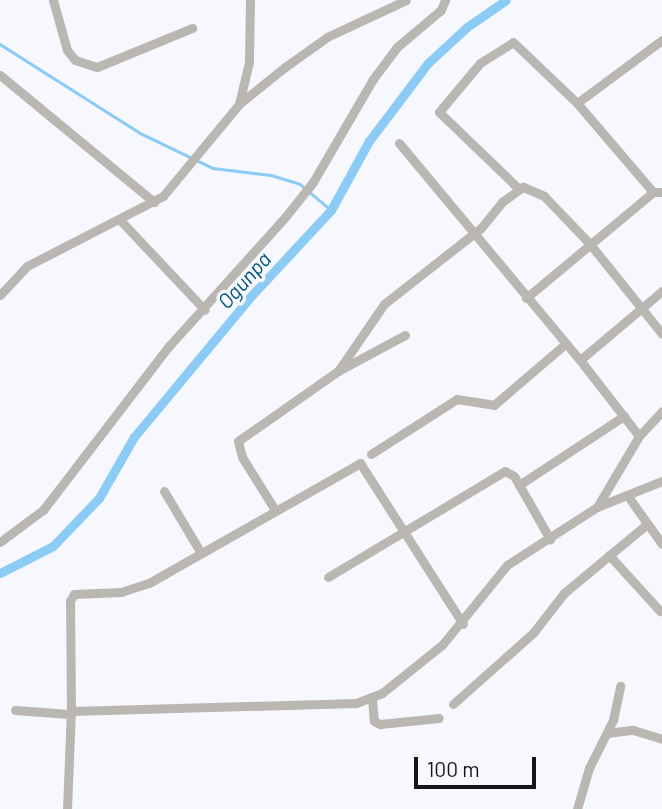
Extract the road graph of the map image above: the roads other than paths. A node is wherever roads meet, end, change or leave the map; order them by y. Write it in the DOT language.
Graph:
graph roads {
  1 [pos="53,0"];
  2 [pos="250,0"];
  3 [pos="406,0"];
  4 [pos="445,0"];
  5 [pos="191,28"];
  6 [pos="662,40"];
  7 [pos="0,75"];
  8 [pos="578,103"];
  9 [pos="239,104"];
  10 [pos="398,143"];
  11 [pos="519,189"];
  12 [pos="658,192"];
  13 [pos="154,202"];
  14 [pos="121,221"];
  15 [pos="473,233"];
  16 [pos="590,244"];
  17 [pos="662,291"];
  18 [pos="0,295"];
  19 [pos="526,298"];
  20 [pos="642,309"];
  21 [pos="205,310"];
  22 [pos="662,334"];
  23 [pos="405,335"];
  24 [pos="564,345"];
  25 [pos="580,360"];
  26 [pos="338,372"];
  27 [pos="662,411"];
  28 [pos="624,416"];
  29 [pos="639,436"];
  30 [pos="371,454"];
  31 [pos="662,481"];
  32 [pos="519,485"];
  33 [pos="164,491"];
  34 [pos="626,495"];
  35 [pos="597,507"];
  36 [pos="275,510"];
  37 [pos="647,524"];
  38 [pos="401,533"];
  39 [pos="550,539"];
  40 [pos="0,542"];
  41 [pos="662,544"];
  42 [pos="201,553"];
  43 [pos="608,555"];
  44 [pos="328,577"];
  45 [pos="660,611"];
  46 [pos="463,624"];
  47 [pos="620,686"];
  48 [pos="372,699"];
  49 [pos="453,704"];
  50 [pos="15,710"];
  51 [pos="70,712"];
  52 [pos="439,718"];
  53 [pos="607,733"];
  54 [pos="662,739"];
  55 [pos="67,809"];
  56 [pos="577,809"];
  1 -- 5 [label="street"];
  2 -- 9 [label="street"];
  3 -- 9 [label="street"];
  4 -- 21 [label="street"];
  6 -- 8 [label="street"];
  7 -- 13 [label="street"];
  8 -- 11 [label="street"];
  8 -- 12 [label="street"];
  9 -- 13 [label="street"];
  10 -- 15 [label="street"];
  11 -- 15 [label="street"];
  11 -- 16 [label="street"];
  12 -- 16 [label="street"];
  13 -- 14 [label="street"];
  14 -- 18 [label="street"];
  14 -- 21 [label="street"];
  15 -- 19 [label="street"];
  15 -- 26 [label="street"];
  16 -- 19 [label="street"];
  16 -- 20 [label="street"];
  17 -- 20 [label="street"];
  19 -- 24 [label="street"];
  20 -- 22 [label="street"];
  20 -- 25 [label="street"];
  21 -- 40 [label="street"];
  23 -- 26 [label="street"];
  24 -- 25 [label="street"];
  24 -- 30 [label="street"];
  25 -- 28 [label="street"];
  26 -- 36 [label="street"];
  27 -- 29 [label="street"];
  28 -- 29 [label="street"];
  28 -- 32 [label="street"];
  29 -- 35 [label="street"];
  31 -- 34 [label="street"];
  32 -- 38 [label="street"];
  32 -- 39 [label="street"];
  33 -- 42 [label="street"];
  34 -- 35 [label="street"];
  34 -- 37 [label="street"];
  35 -- 39 [label="street"];
  36 -- 38 [label="street"];
  36 -- 42 [label="street"];
  37 -- 41 [label="street"];
  37 -- 43 [label="street"];
  38 -- 44 [label="street"];
  38 -- 46 [label="street"];
  39 -- 46 [label="street"];
  42 -- 51 [label="street"];
  43 -- 45 [label="street"];
  43 -- 49 [label="street"];
  46 -- 48 [label="street"];
  47 -- 53 [label="street"];
  48 -- 51 [label="street"];
  48 -- 52 [label="street"];
  50 -- 51 [label="street"];
  51 -- 55 [label="street"];
  53 -- 54 [label="street"];
  53 -- 56 [label="street"];
}
